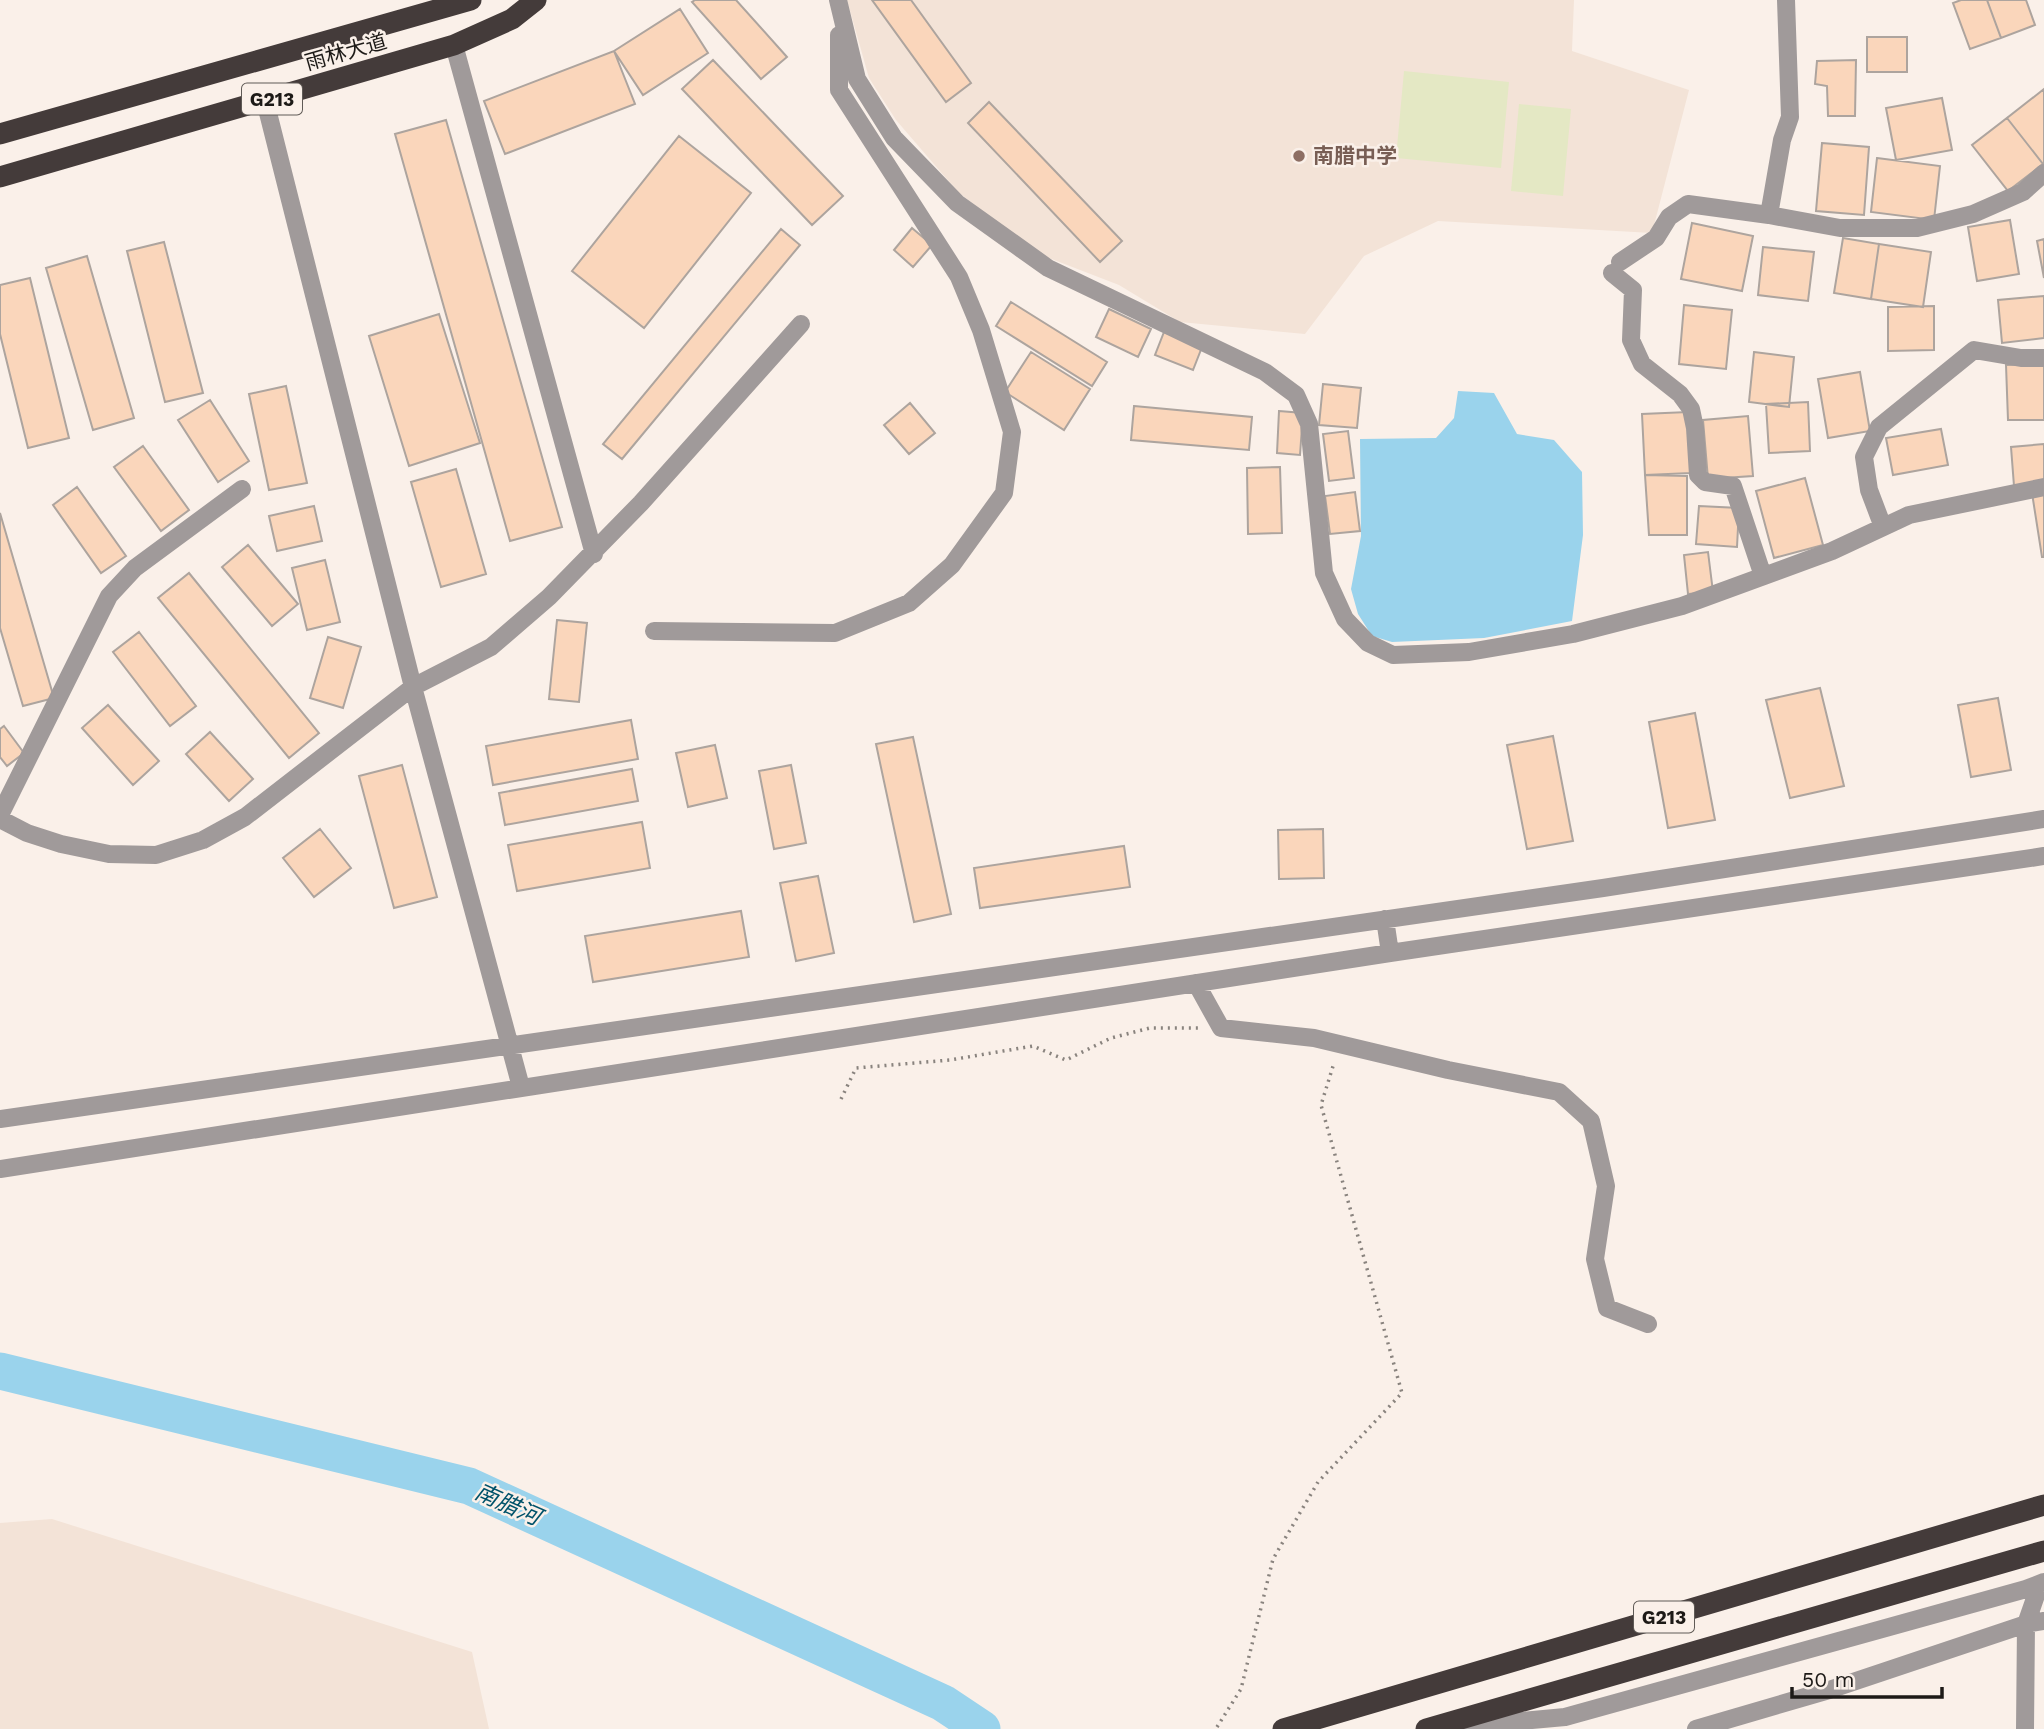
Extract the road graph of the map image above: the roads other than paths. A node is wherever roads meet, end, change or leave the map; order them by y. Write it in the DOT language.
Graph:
graph roads {
  1 [pos="471,0"];
  2 [pos="536,0"];
  3 [pos="1786,0"];
  4 [pos="838,4"];
  5 [pos="454,45"];
  6 [pos="265,101"];
  7 [pos="0,134"];
  8 [pos="2044,173"];
  9 [pos="0,177"];
  10 [pos="1769,215"];
  11 [pos="801,324"];
  12 [pos="2044,358"];
  13 [pos="2044,487"];
  14 [pos="242,489"];
  15 [pos="1883,527"];
  16 [pos="594,554"];
  17 [pos="1763,576"];
  18 [pos="654,631"];
  19 [pos="413,687"];
  20 [pos="0,817"];
  21 [pos="2044,820"];
  22 [pos="2044,856"];
  23 [pos="1385,919"];
  24 [pos="1390,953"];
  25 [pos="1196,983"];
  26 [pos="511,1046"];
  27 [pos="521,1087"];
  28 [pos="0,1119"];
  29 [pos="0,1169"];
  30 [pos="1648,1324"];
  31 [pos="2044,1505"];
  32 [pos="2044,1551"];
  33 [pos="2042,1583"];
  34 [pos="2035,1622"];
  35 [pos="1745,1722"];
  36 [pos="1283,1729"];
  37 [pos="1428,1729"];
  38 [pos="1696,1729"];
  39 [pos="2025,1729"];
  1 -- 7 [label="highway, 雨林大道 / G213"];
  2 -- 5 [label="highway, 雨林大道 / G213"];
  3 -- 10 [label="street"];
  4 -- 17 [label="street"];
  4 -- 18 [label="street"];
  5 -- 6 [label="highway, 雨林大道 / G213"];
  5 -- 16 [label="street"];
  6 -- 9 [label="highway, 雨林大道 / G213"];
  6 -- 19 [label="street"];
  8 -- 10 [label="street"];
  10 -- 17 [label="street"];
  11 -- 16 [label="street"];
  12 -- 15 [label="street"];
  13 -- 15 [label="street"];
  14 -- 20 [label="street"];
  15 -- 17 [label="street"];
  16 -- 19 [label="street"];
  19 -- 20 [label="street"];
  19 -- 26 [label="street"];
  21 -- 23 [label="street"];
  22 -- 24 [label="street"];
  23 -- 24 [label="street"];
  23 -- 26 [label="street"];
  24 -- 25 [label="street"];
  25 -- 27 [label="street"];
  25 -- 30 [label="street"];
  26 -- 27 [label="street"];
  26 -- 28 [label="street"];
  27 -- 29 [label="street"];
  31 -- 36 [label="highway, G213"];
  32 -- 37 [label="highway, G213"];
  33 -- 34 [label="street"];
  33 -- 37 [label="street"];
  34 -- 35 [label="street"];
  34 -- 39 [label="street"];
  35 -- 38 [label="street"];
}
